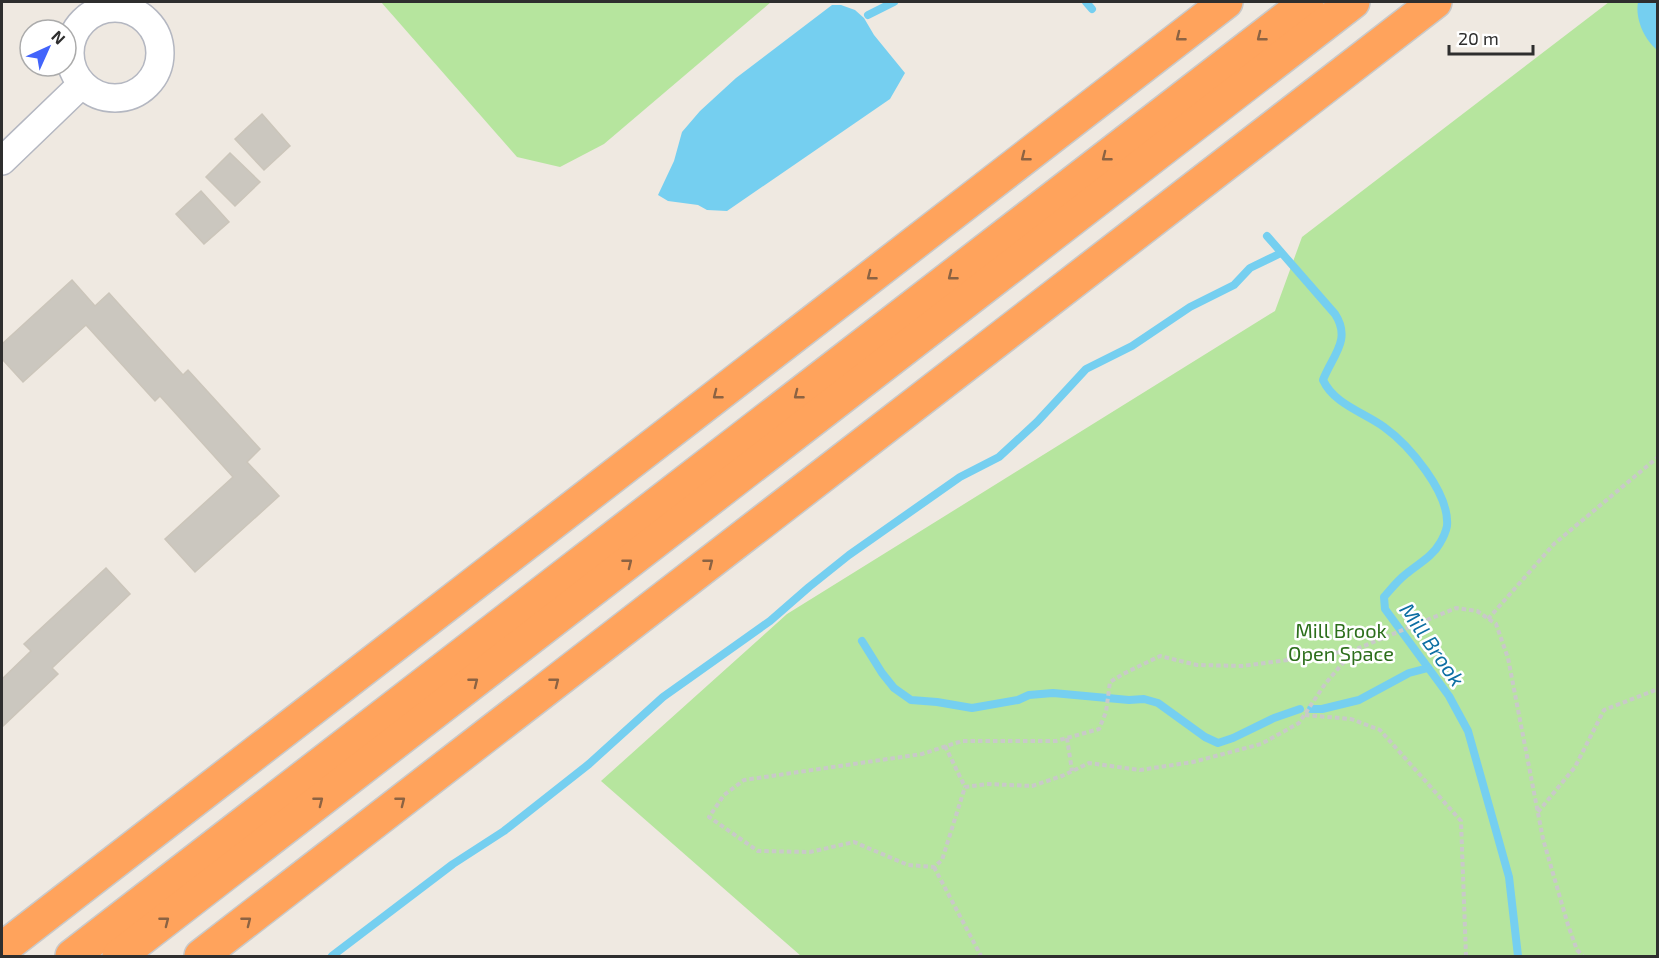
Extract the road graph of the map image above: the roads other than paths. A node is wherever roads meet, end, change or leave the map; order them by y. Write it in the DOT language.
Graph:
graph roads {
  1 [pos="1226,2"];
  2 [pos="1307,2"];
  3 [pos="1353,2"];
  4 [pos="1435,2"];
  5 [pos="82,84"];
  6 [pos="2,161"];
  7 [pos="2,949"];
  8 [pos="72,957"];
  9 [pos="119,957"];
  10 [pos="201,957"];
  1 -- 7 [label="highway, one-way"];
  2 -- 8 [label="highway, one-way"];
  9 -- 3 [label="highway, one-way"];
  10 -- 4 [label="highway, one-way"];
  5 -- 6 [label="street"];
}
